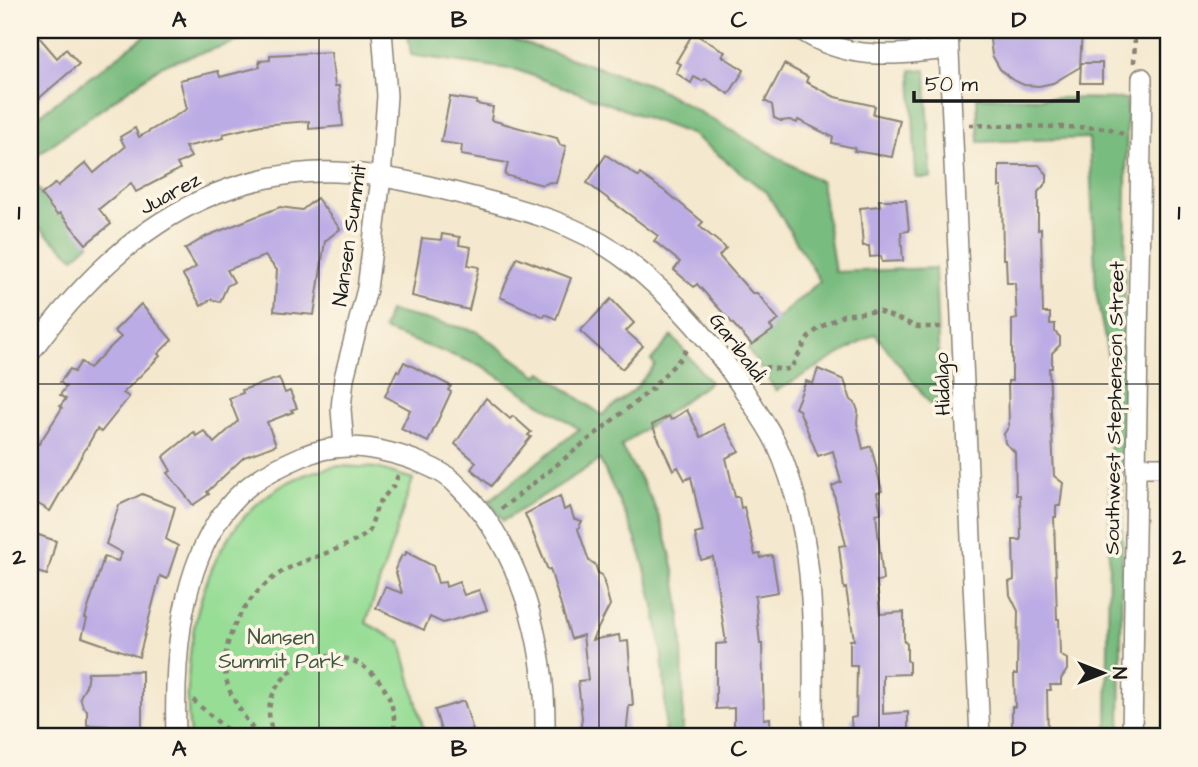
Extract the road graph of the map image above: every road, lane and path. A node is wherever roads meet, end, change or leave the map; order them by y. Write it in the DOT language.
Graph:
graph roads {
  1 [pos="382,30"];
  2 [pos="801,30"];
  3 [pos="1138,30"];
  4 [pos="948,39"];
  5 [pos="1142,78"];
  6 [pos="953,125"];
  7 [pos="1140,141"];
  8 [pos="381,178"];
  9 [pos="924,328"];
  10 [pos="30,353"];
  11 [pos="684,356"];
  12 [pos="742,387"];
  13 [pos="344,446"];
  14 [pos="406,456"];
  15 [pos="1136,467"];
  16 [pos="1168,467"];
  17 [pos="487,520"];
  18 [pos="174,690"];
  19 [pos="176,737"];
  20 [pos="235,737"];
  21 [pos="258,737"];
  22 [pos="274,737"];
  23 [pos="393,737"];
  24 [pos="545,737"];
  25 [pos="813,737"];
  26 [pos="980,737"];
  27 [pos="1132,737"];
  1 -- 8 [label="street, Nansen Summit"];
  2 -- 4 [label="street"];
  3 -- 5 [label="path"];
  4 -- 6 [label="street, Hidalgo"];
  5 -- 7 [label="street, Southwest Stephenson Street"];
  6 -- 7 [label="path"];
  6 -- 26 [label="street, Hidalgo"];
  7 -- 15 [label="street, Southwest Stephenson Street"];
  8 -- 10 [label="street, Juarez"];
  8 -- 12 [label="street, Garibaldi"];
  8 -- 13 [label="street, Nansen Summit"];
  9 -- 12 [label="path"];
  11 -- 17 [label="path"];
  12 -- 25 [label="street, Garibaldi"];
  13 -- 14 [label="street"];
  13 -- 18 [label="street"];
  14 -- 17 [label="street"];
  14 -- 21 [label="path"];
  15 -- 16 [label="street"];
  15 -- 27 [label="street, Southwest Stephenson Street"];
  17 -- 24 [label="street"];
  18 -- 19 [label="street"];
  18 -- 20 [label="path"];
  22 -- 23 [label="path"];
}
